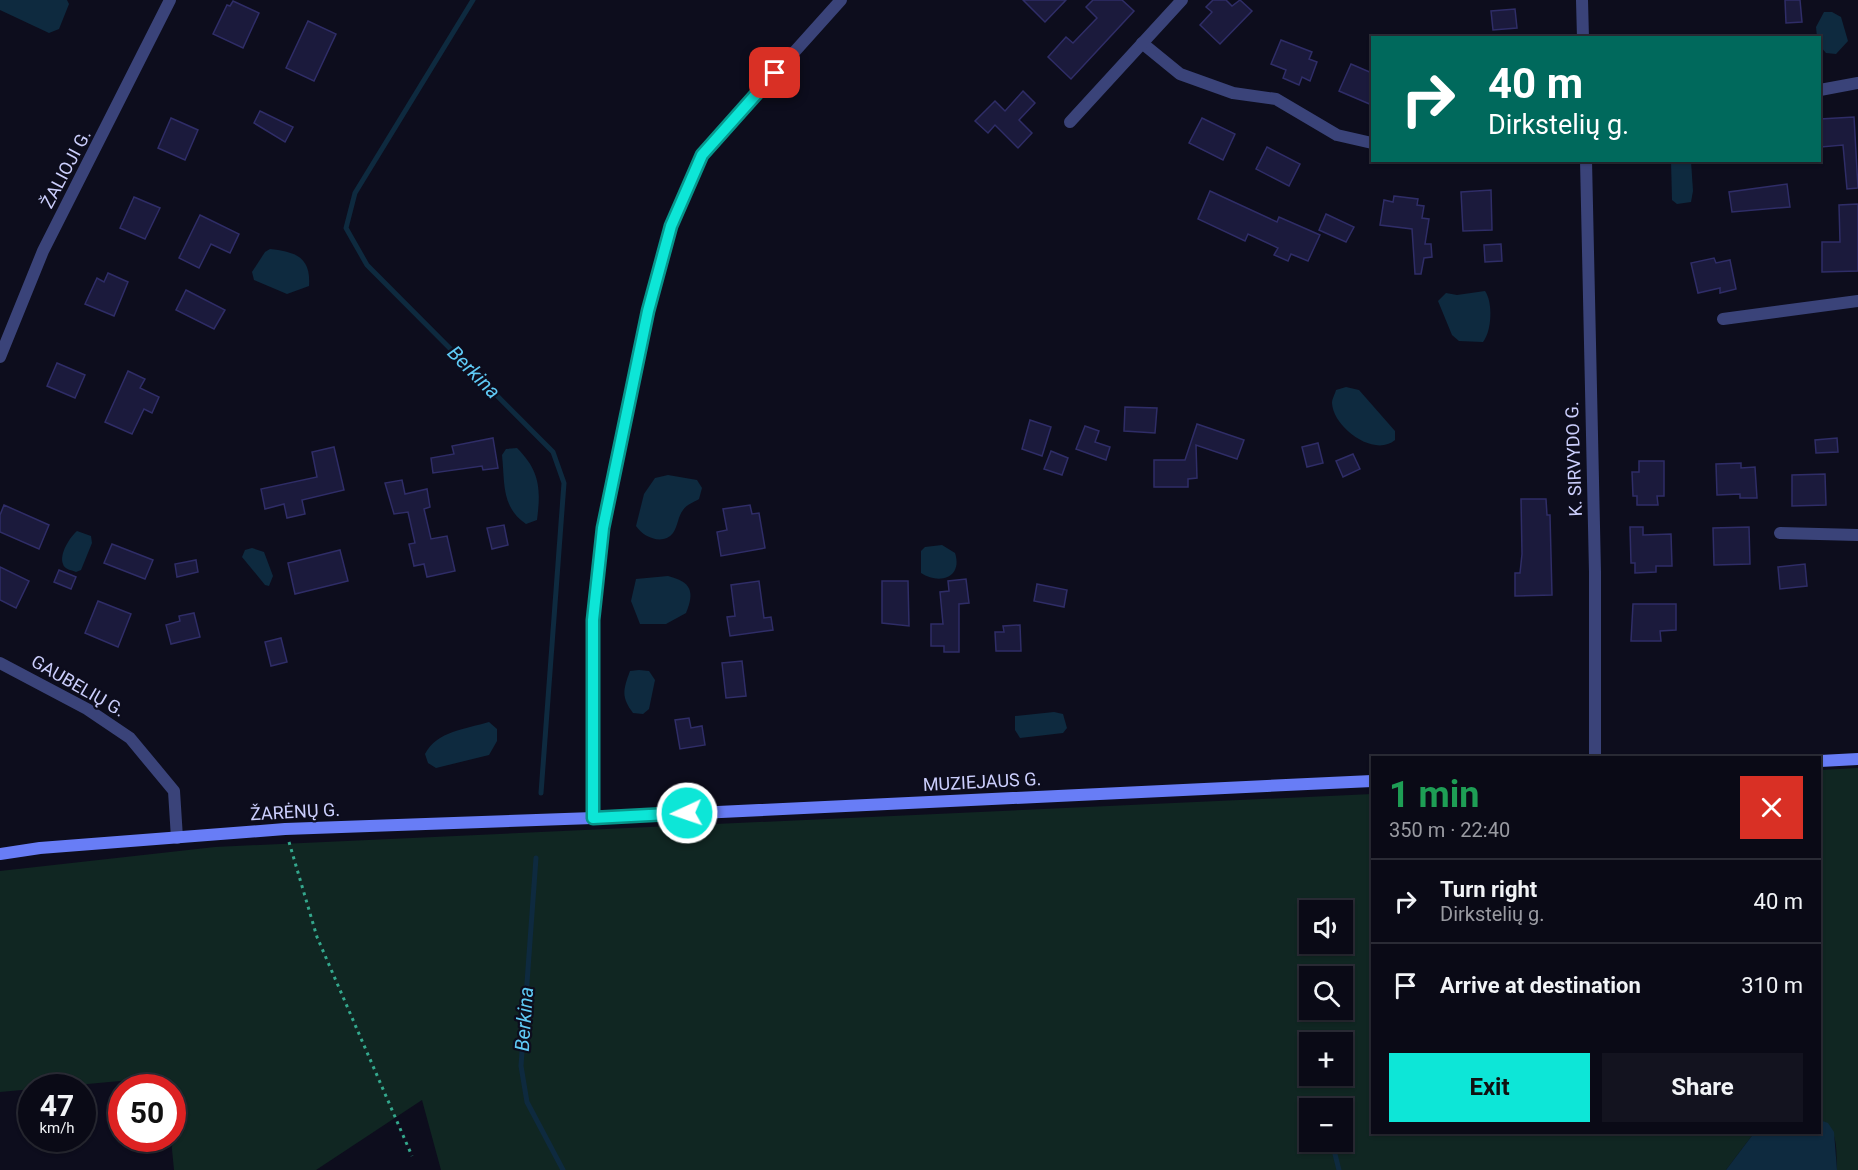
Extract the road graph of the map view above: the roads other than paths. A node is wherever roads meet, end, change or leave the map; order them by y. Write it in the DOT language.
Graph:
graph roads {
  1 [pos="170,0"];
  2 [pos="841,0"];
  3 [pos="1182,0"];
  4 [pos="1582,0"];
  5 [pos="1583,36"];
  6 [pos="1142,43"];
  7 [pos="1858,83"];
  8 [pos="1821,90"];
  9 [pos="1070,122"];
  10 [pos="1371,144"];
  11 [pos="1586,162"];
  12 [pos="1858,301"];
  13 [pos="1723,319"];
  14 [pos="0,357"];
  15 [pos="1780,534"];
  16 [pos="1858,535"];
  17 [pos="0,663"];
  18 [pos="1595,756"];
  19 [pos="1858,759"];
  20 [pos="1821,761"];
  21 [pos="1371,781"];
  22 [pos="593,818"];
  23 [pos="177,838"];
  24 [pos="0,854"];
  1 -- 14 [label="street, ŽALIOJI G."];
  2 -- 22 [label="street"];
  3 -- 6 [label="street"];
  4 -- 5 [label="street"];
  6 -- 9 [label="street"];
  6 -- 10 [label="street"];
  7 -- 8 [label="street"];
  11 -- 18 [label="street, K. SIRVYDO G."];
  12 -- 13 [label="street"];
  15 -- 16 [label="street"];
  17 -- 23 [label="street, GAUBELIŲ G."];
  19 -- 20 [label="main road"];
  21 -- 22 [label="main road, MUZIEJAUS G."];
  22 -- 23 [label="main road, ŽARĖNŲ G."];
  23 -- 24 [label="main road, ŽARĖNŲ G."];
}
